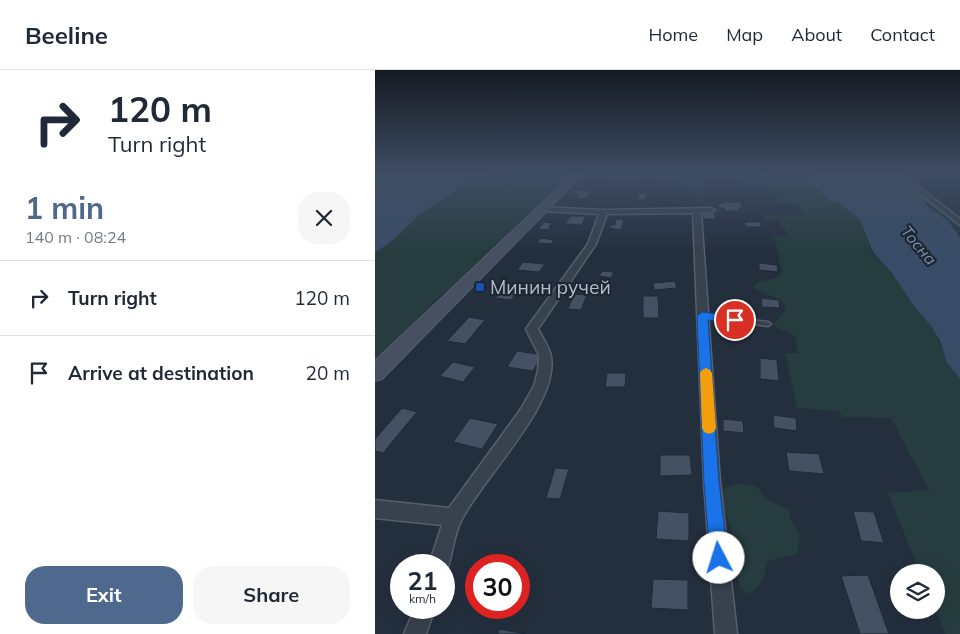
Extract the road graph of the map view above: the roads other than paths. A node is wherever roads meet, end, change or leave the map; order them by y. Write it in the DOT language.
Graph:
graph roads {
  1 [pos="553,199"];
  2 [pos="930,199"];
  3 [pos="542,210"];
  4 [pos="604,212"];
  5 [pos="960,223"];
  6 [pos="702,316"];
  7 [pos="768,324"];
  8 [pos="375,373"];
  9 [pos="375,509"];
  10 [pos="453,518"];
  11 [pos="442,554"];
  12 [pos="421,619"];
  13 [pos="415,634"];
  14 [pos="726,634"];
  1 -- 3 [label="main road"];
  2 -- 5 [label="street"];
  3 -- 4 [label="street"];
  3 -- 8 [label="main road"];
  4 -- 6 [label="street"];
  4 -- 10 [label="street"];
  6 -- 7 [label="lane"];
  6 -- 14 [label="street"];
  9 -- 10 [label="street"];
  10 -- 11 [label="street"];
  12 -- 13 [label="street"];
}
